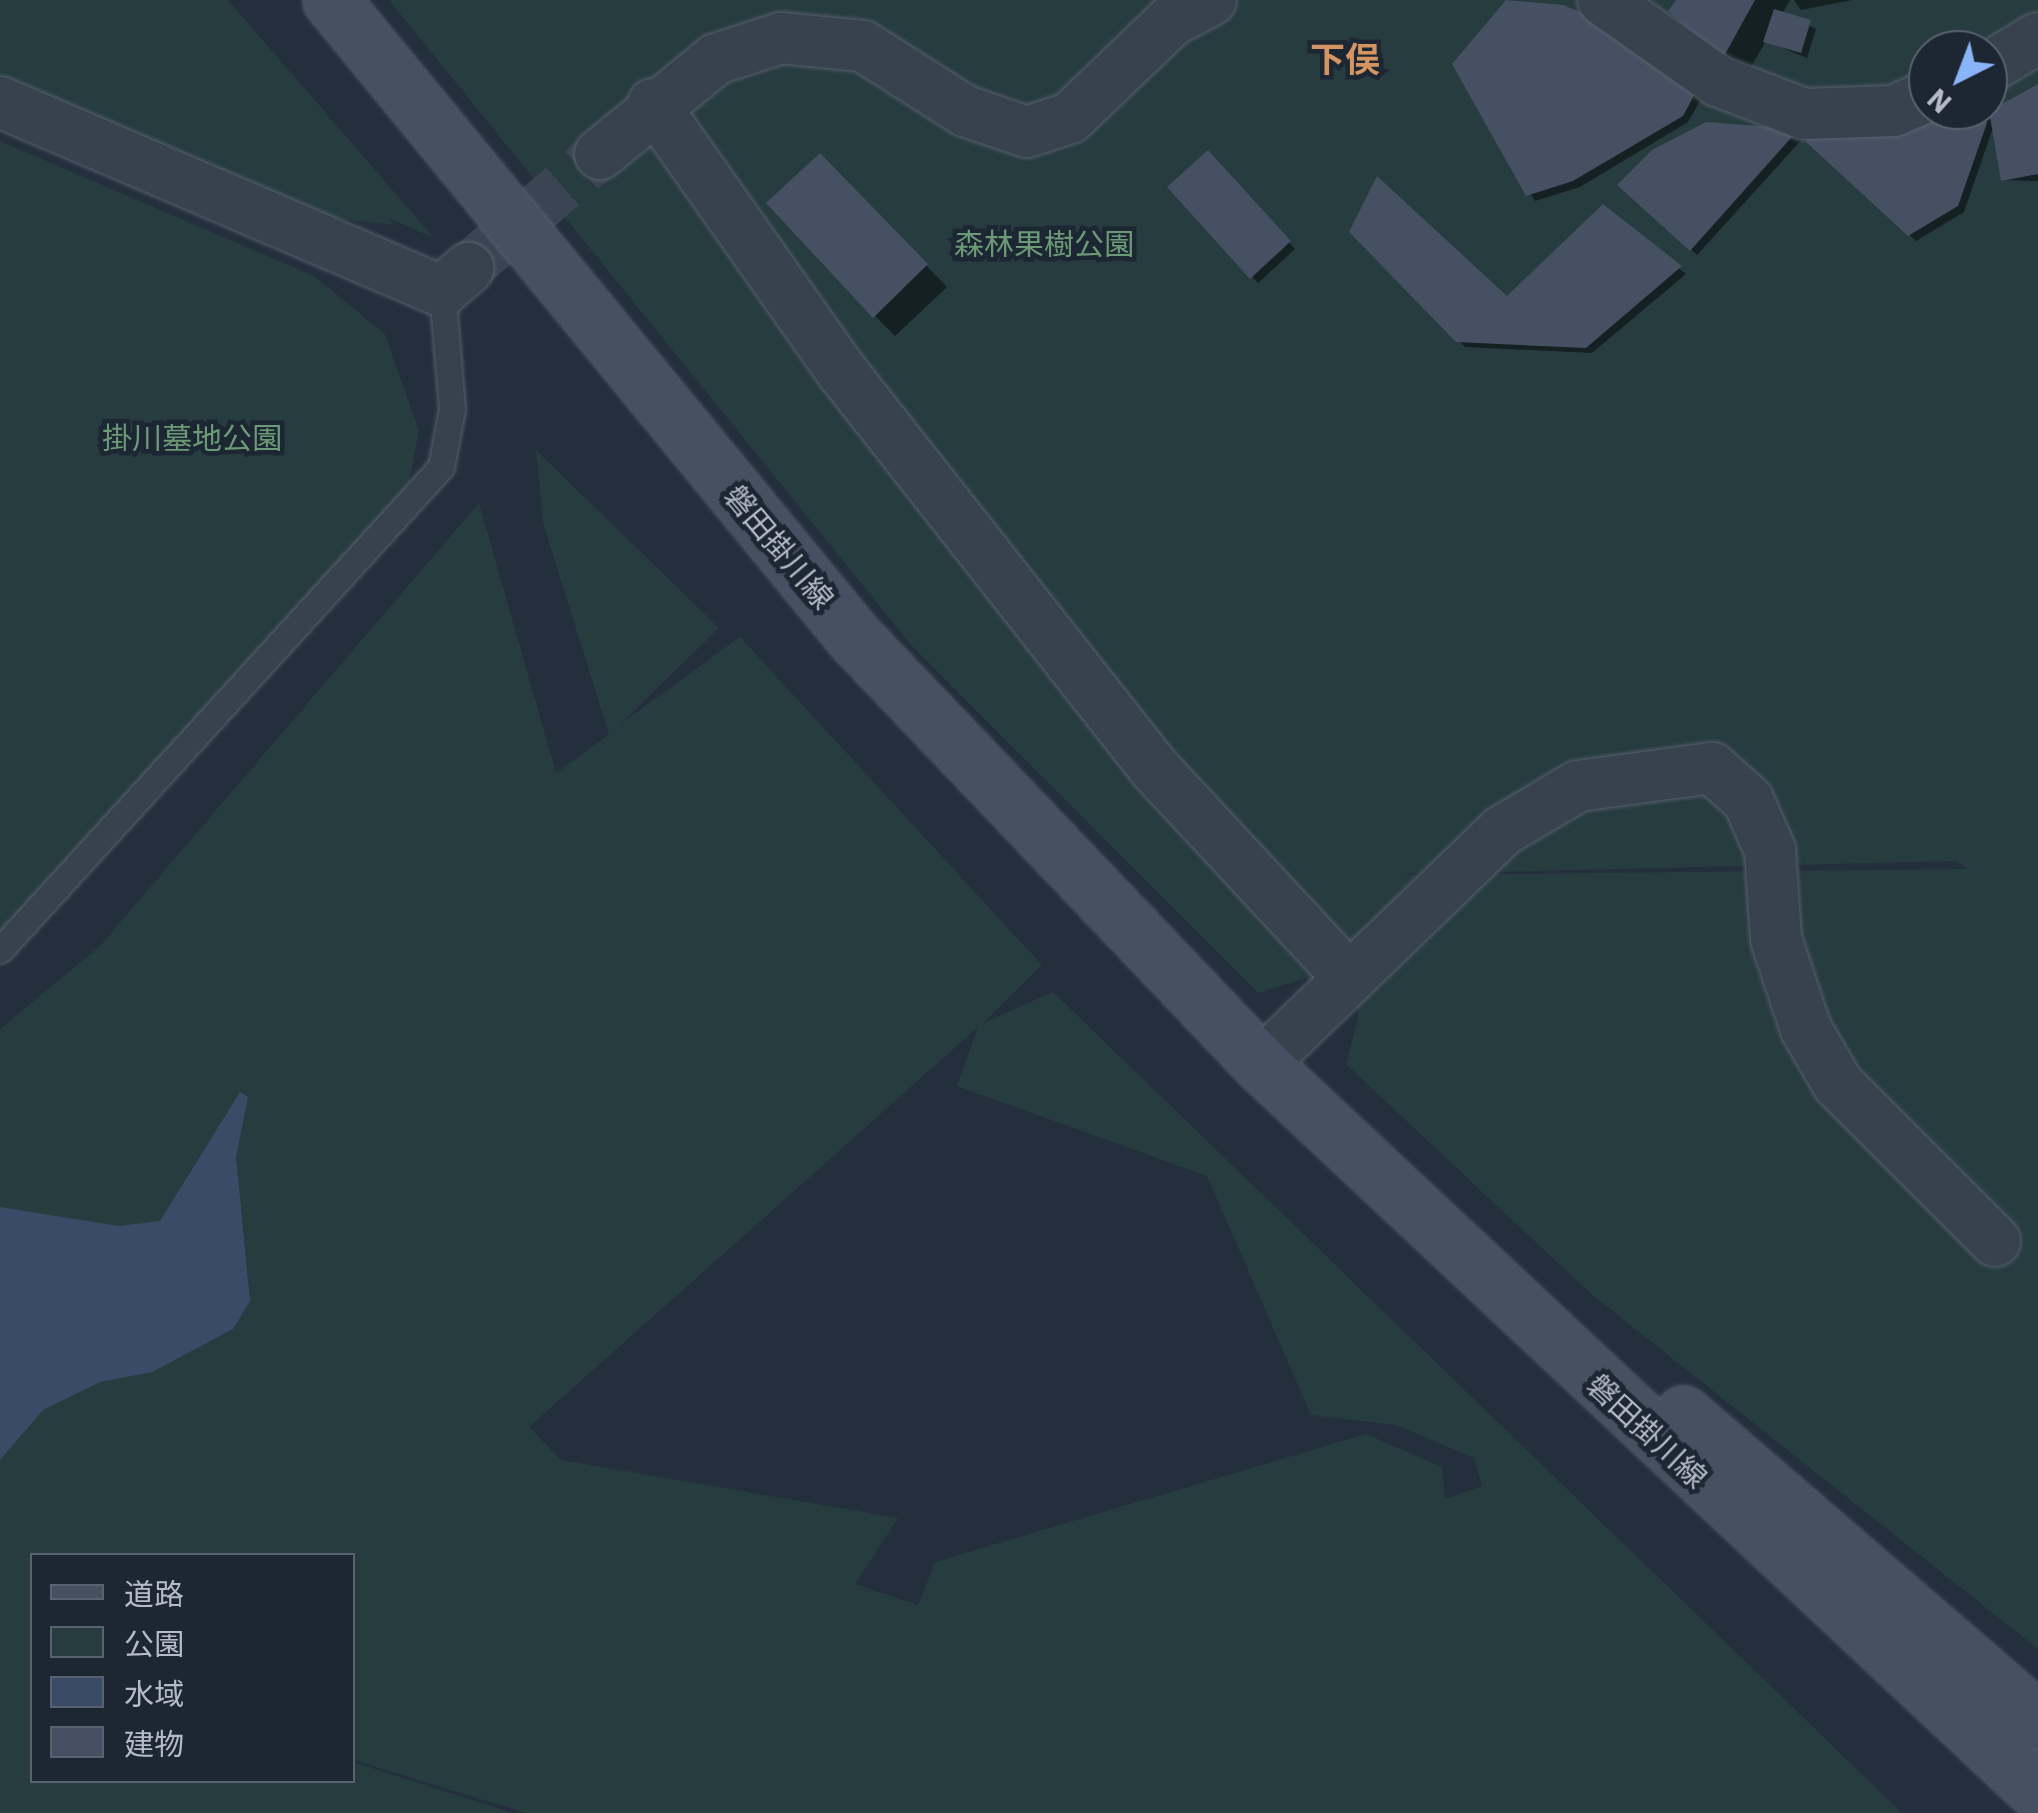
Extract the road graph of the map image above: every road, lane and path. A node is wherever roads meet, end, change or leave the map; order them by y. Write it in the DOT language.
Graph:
graph roads {
  1 [pos="331,0"];
  2 [pos="1212,0"];
  3 [pos="1603,0"];
  4 [pos="2038,38"];
  5 [pos="2008,56"];
  6 [pos="0,102"];
  7 [pos="653,104"];
  8 [pos="1908,105"];
  9 [pos="600,154"];
  10 [pos="455,280"];
  11 [pos="0,950"];
  12 [pos="1350,978"];
  13 [pos="1261,1064"];
  14 [pos="1995,1241"];
  15 [pos="2038,1720"];
  16 [pos="2038,1792"];
  1 -- 13 [label="main road, 磐田掛川線"];
  2 -- 7 [label="street"];
  3 -- 8 [label="street"];
  4 -- 5 [label="street"];
  6 -- 10 [label="street"];
  7 -- 9 [label="street"];
  7 -- 12 [label="street"];
  10 -- 11 [label="lane"];
  12 -- 13 [label="street"];
  12 -- 14 [label="street"];
  13 -- 15 [label="main road, 磐田掛川線"];
  13 -- 16 [label="main road, 磐田掛川線"];
}
